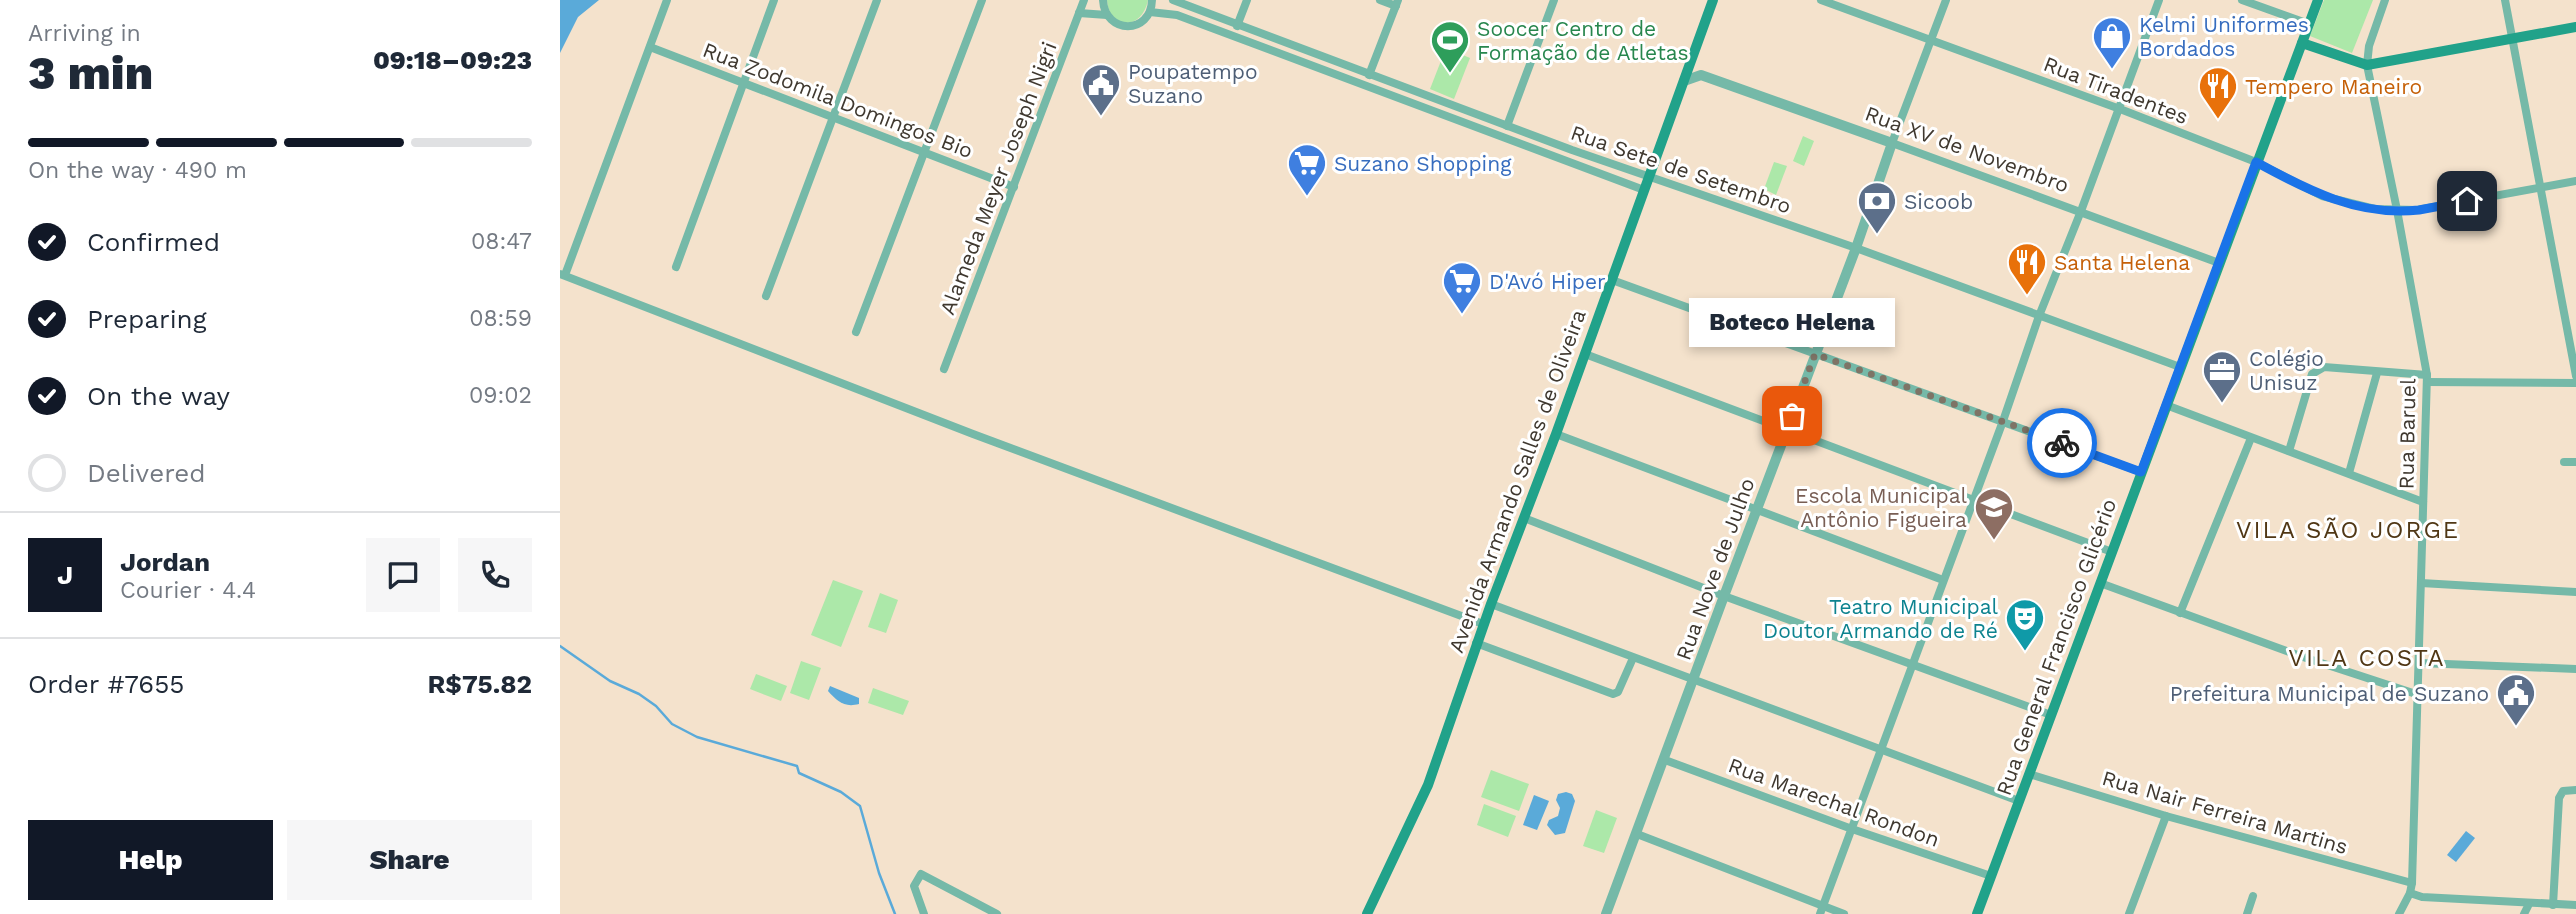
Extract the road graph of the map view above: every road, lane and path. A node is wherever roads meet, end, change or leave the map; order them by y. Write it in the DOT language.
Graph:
graph roads {
  1 [pos="667,0"];
  2 [pos="774,0"];
  3 [pos="877,0"];
  4 [pos="982,0"];
  5 [pos="1084,0"];
  6 [pos="1103,0"];
  7 [pos="1152,0"];
  8 [pos="1172,0"];
  9 [pos="1247,0"];
  10 [pos="1380,0"];
  11 [pos="1554,0"];
  12 [pos="1713,0"];
  13 [pos="1821,0"];
  14 [pos="1946,0"];
  15 [pos="2159,0"];
  16 [pos="2242,0"];
  17 [pos="2318,0"];
  18 [pos="2385,0"];
  19 [pos="2505,0"];
  20 [pos="1187,3"];
  21 [pos="1397,3"];
  22 [pos="1150,12"];
  23 [pos="1079,13"];
  24 [pos="1107,15"];
  25 [pos="2309,24"];
  26 [pos="1237,26"];
  27 [pos="2576,27"];
  28 [pos="2512,39"];
  29 [pos="1930,40"];
  30 [pos="2302,43"];
  31 [pos="650,47"];
  32 [pos="1692,56"];
  33 [pos="2367,65"];
  34 [pos="1369,75"];
  35 [pos="1701,75"];
  36 [pos="1684,80"];
  37 [pos="743,82"];
  38 [pos="2120,109"];
  39 [pos="833,117"];
  40 [pos="1507,126"];
  41 [pos="1892,143"];
  42 [pos="924,151"];
  43 [pos="2256,162"];
  44 [pos="1650,176"];
  45 [pos="2576,181"];
  46 [pos="1014,187"];
  47 [pos="2541,187"];
  48 [pos="1644,190"];
  49 [pos="2397,210"];
  50 [pos="2081,211"];
  51 [pos="1856,248"];
  52 [pos="2219,263"];
  53 [pos="676,267"];
  54 [pos="562,274"];
  55 [pos="1612,280"];
  56 [pos="766,296"];
  57 [pos="2039,316"];
  58 [pos="856,332"];
  59 [pos="1585,354"];
  60 [pos="1815,354"];
  61 [pos="2180,367"];
  62 [pos="944,369"];
  63 [pos="2377,373"];
  64 [pos="2576,376"];
  65 [pos="2427,378"];
  66 [pos="2576,383"];
  67 [pos="2166,405"];
  68 [pos="2003,421"];
  69 [pos="1787,429"];
  70 [pos="1556,434"];
  71 [pos="2251,438"];
  72 [pos="2289,451"];
  73 [pos="2564,462"];
  74 [pos="2576,462"];
  75 [pos="2141,472"];
  76 [pos="2349,474"];
  77 [pos="1973,500"];
  78 [pos="2423,502"];
  79 [pos="1757,509"];
  80 [pos="1524,518"];
  81 [pos="2112,552"];
  82 [pos="1943,580"];
  83 [pos="2100,583"];
  84 [pos="2421,583"];
  85 [pos="2576,592"];
  86 [pos="1724,596"];
  87 [pos="1490,604"];
  88 [pos="2180,612"];
  89 [pos="1483,624"];
  90 [pos="1476,643"];
  91 [pos="1633,658"];
  92 [pos="2420,663"];
  93 [pos="1911,666"];
  94 [pos="2576,669"];
  95 [pos="1695,680"];
  96 [pos="2419,695"];
  97 [pos="2051,715"];
  98 [pos="1881,750"];
  99 [pos="1665,760"];
  100 [pos="2029,774"];
  101 [pos="2576,790"];
  102 [pos="2019,801"];
  103 [pos="2166,816"];
  104 [pos="1852,829"];
  105 [pos="1637,834"];
  106 [pos="1992,876"];
  107 [pos="2412,883"];
  108 [pos="2410,893"];
  109 [pos="2253,896"];
  110 [pos="2529,904"];
  111 [pos="2553,905"];
  112 [pos="2576,905"];
  113 [pos="1822,910"];
  114 [pos="924,914"];
  115 [pos="997,914"];
  116 [pos="1367,914"];
  117 [pos="1606,914"];
  118 [pos="1844,914"];
  119 [pos="1977,914"];
  120 [pos="2129,914"];
  121 [pos="2247,914"];
  122 [pos="2399,914"];
  123 [pos="2524,914"];
  1 -- 31 [label="street"];
  2 -- 37 [label="street"];
  3 -- 39 [label="street"];
  4 -- 42 [label="street"];
  5 -- 23 [label="street, Alameda Meyer Joseph Nigri"];
  6 -- 24 [label="street"];
  7 -- 22 [label="street"];
  8 -- 20 [label="street, Rua Sete de Setembro"];
  9 -- 26 [label="street"];
  10 -- 21 [label="street"];
  11 -- 40 [label="street"];
  12 -- 32 [label="main road, Avenida Armando Salles de Oliveira"];
  13 -- 29 [label="street, Rua Tiradentes"];
  14 -- 29 [label="street, Rua Nove de Julho"];
  15 -- 38 [label="street"];
  16 -- 25 [label="street"];
  17 -- 25 [label="main road, Rua General Francisco Glicério"];
  18 -- 33 [label="street"];
  19 -- 28 [label="street"];
  20 -- 26 [label="street, Rua Sete de Setembro"];
  21 -- 34 [label="street"];
  22 -- 24 [label="street"];
  22 -- 48 [label="street, Rua Sete de Setembro"];
  23 -- 24 [label="street"];
  23 -- 46 [label="street, Alameda Meyer Joseph Nigri"];
  25 -- 30 [label="main road, Rua General Francisco Glicério"];
  26 -- 34 [label="street, Rua Sete de Setembro"];
  27 -- 28 [label="main road"];
  28 -- 33 [label="main road"];
  28 -- 47 [label="street"];
  29 -- 38 [label="street, Rua Tiradentes"];
  29 -- 41 [label="street, Rua Nove de Julho"];
  30 -- 33 [label="main road"];
  30 -- 43 [label="main road, Rua General Francisco Glicério"];
  31 -- 37 [label="street, Rua Zodomila Domingos Bio"];
  31 -- 54 [label="street"];
  32 -- 35 [label="street"];
  32 -- 36 [label="main road, Avenida Armando Salles de Oliveira"];
  33 -- 49 [label="street, Rua Baruel"];
  34 -- 40 [label="street, Rua Sete de Setembro"];
  35 -- 36 [label="street"];
  35 -- 41 [label="street, Rua XV de Novembro"];
  36 -- 44 [label="main road, Avenida Armando Salles de Oliveira"];
  37 -- 39 [label="street, Rua Zodomila Domingos Bio"];
  37 -- 53 [label="street"];
  38 -- 43 [label="street, Rua Tiradentes"];
  38 -- 50 [label="street"];
  39 -- 42 [label="street, Rua Zodomila Domingos Bio"];
  39 -- 56 [label="street"];
  40 -- 44 [label="street, Rua Sete de Setembro"];
  41 -- 50 [label="street, Rua XV de Novembro"];
  41 -- 51 [label="street, Rua Nove de Julho"];
  42 -- 46 [label="street, Rua Zodomila Domingos Bio"];
  42 -- 58 [label="street"];
  43 -- 49 [label="street, Rua Tiradentes"];
  43 -- 52 [label="main road, Rua General Francisco Glicério"];
  44 -- 48 [label="main road, Avenida Armando Salles de Oliveira"];
  44 -- 51 [label="street, Rua Sete de Setembro"];
  45 -- 47 [label="street, Rua Tiradentes"];
  46 -- 62 [label="street, Alameda Meyer Joseph Nigri"];
  47 -- 49 [label="street, Rua Tiradentes"];
  47 -- 64 [label="street"];
  48 -- 55 [label="main road, Avenida Armando Salles de Oliveira"];
  49 -- 65 [label="street, Rua Baruel"];
  50 -- 52 [label="street, Rua XV de Novembro"];
  50 -- 57 [label="street"];
  51 -- 57 [label="street, Rua Sete de Setembro"];
  51 -- 60 [label="street, Rua Nove de Julho"];
  52 -- 61 [label="main road, Rua General Francisco Glicério"];
  54 -- 89 [label="street"];
  55 -- 59 [label="main road, Avenida Armando Salles de Oliveira"];
  55 -- 60 [label="street"];
  57 -- 61 [label="street, Rua Sete de Setembro"];
  57 -- 68 [label="street"];
  59 -- 69 [label="street"];
  59 -- 70 [label="main road, Avenida Armando Salles de Oliveira"];
  60 -- 68 [label="street"];
  60 -- 69 [label="street, Rua Nove de Julho"];
  61 -- 67 [label="main road, Rua General Francisco Glicério"];
  63 -- 65 [label="street"];
  63 -- 72 [label="street"];
  63 -- 76 [label="street"];
  65 -- 66 [label="street"];
  65 -- 78 [label="street, Rua Baruel"];
  67 -- 71 [label="street"];
  67 -- 75 [label="main road, Rua General Francisco Glicério"];
  68 -- 75 [label="street"];
  68 -- 77 [label="street"];
  69 -- 77 [label="street"];
  69 -- 79 [label="street, Rua Nove de Julho"];
  70 -- 79 [label="street"];
  70 -- 80 [label="main road, Avenida Armando Salles de Oliveira"];
  71 -- 72 [label="street"];
  71 -- 88 [label="street"];
  72 -- 76 [label="street"];
  73 -- 74 [label="street"];
  75 -- 81 [label="main road, Rua General Francisco Glicério"];
  76 -- 78 [label="street"];
  77 -- 81 [label="street"];
  77 -- 82 [label="street"];
  78 -- 84 [label="street, Rua Baruel"];
  79 -- 82 [label="street"];
  79 -- 86 [label="street, Rua Nove de Julho"];
  80 -- 86 [label="street"];
  80 -- 87 [label="main road, Avenida Armando Salles de Oliveira"];
  81 -- 83 [label="main road, Rua General Francisco Glicério"];
  82 -- 93 [label="street"];
  83 -- 88 [label="street"];
  83 -- 97 [label="main road, Rua General Francisco Glicério"];
  84 -- 85 [label="street"];
  84 -- 92 [label="street, Rua Baruel"];
  86 -- 93 [label="street"];
  86 -- 95 [label="street, Rua Nove de Julho"];
  87 -- 89 [label="main road, Avenida Armando Salles de Oliveira"];
  87 -- 91 [label="street"];
  88 -- 96 [label="street"];
  89 -- 90 [label="main road, Avenida Armando Salles de Oliveira"];
  90 -- 91 [label="street"];
  90 -- 116 [label="main road, Avenida Armando Salles de Oliveira"];
  91 -- 95 [label="street"];
  92 -- 94 [label="street"];
  92 -- 96 [label="street, Rua Baruel"];
  93 -- 97 [label="street"];
  93 -- 98 [label="street"];
  95 -- 98 [label="street"];
  95 -- 99 [label="street, Rua Nove de Julho"];
  96 -- 107 [label="street, Rua Baruel"];
  97 -- 100 [label="main road, Rua General Francisco Glicério"];
  98 -- 102 [label="street"];
  98 -- 104 [label="street"];
  99 -- 104 [label="street, Rua Marechal Rondon"];
  99 -- 105 [label="street, Rua Nove de Julho"];
  100 -- 102 [label="main road, Rua General Francisco Glicério"];
  100 -- 103 [label="street, Rua Nair Ferreira Martins"];
  101 -- 111 [label="street"];
  102 -- 106 [label="main road, Rua General Francisco Glicério"];
  103 -- 107 [label="street, Rua Nair Ferreira Martins"];
  103 -- 120 [label="street"];
  104 -- 106 [label="street, Rua Marechal Rondon"];
  104 -- 113 [label="street"];
  105 -- 113 [label="street"];
  105 -- 117 [label="street, Rua Nove de Julho"];
  106 -- 119 [label="main road, Rua General Francisco Glicério"];
  107 -- 108 [label="street, Rua Baruel"];
  108 -- 110 [label="street"];
  108 -- 122 [label="street, Rua Baruel"];
  109 -- 121 [label="street"];
  110 -- 111 [label="street"];
  110 -- 123 [label="street"];
  111 -- 112 [label="street"];
  113 -- 118 [label="street"];
  114 -- 115 [label="street"];
}
